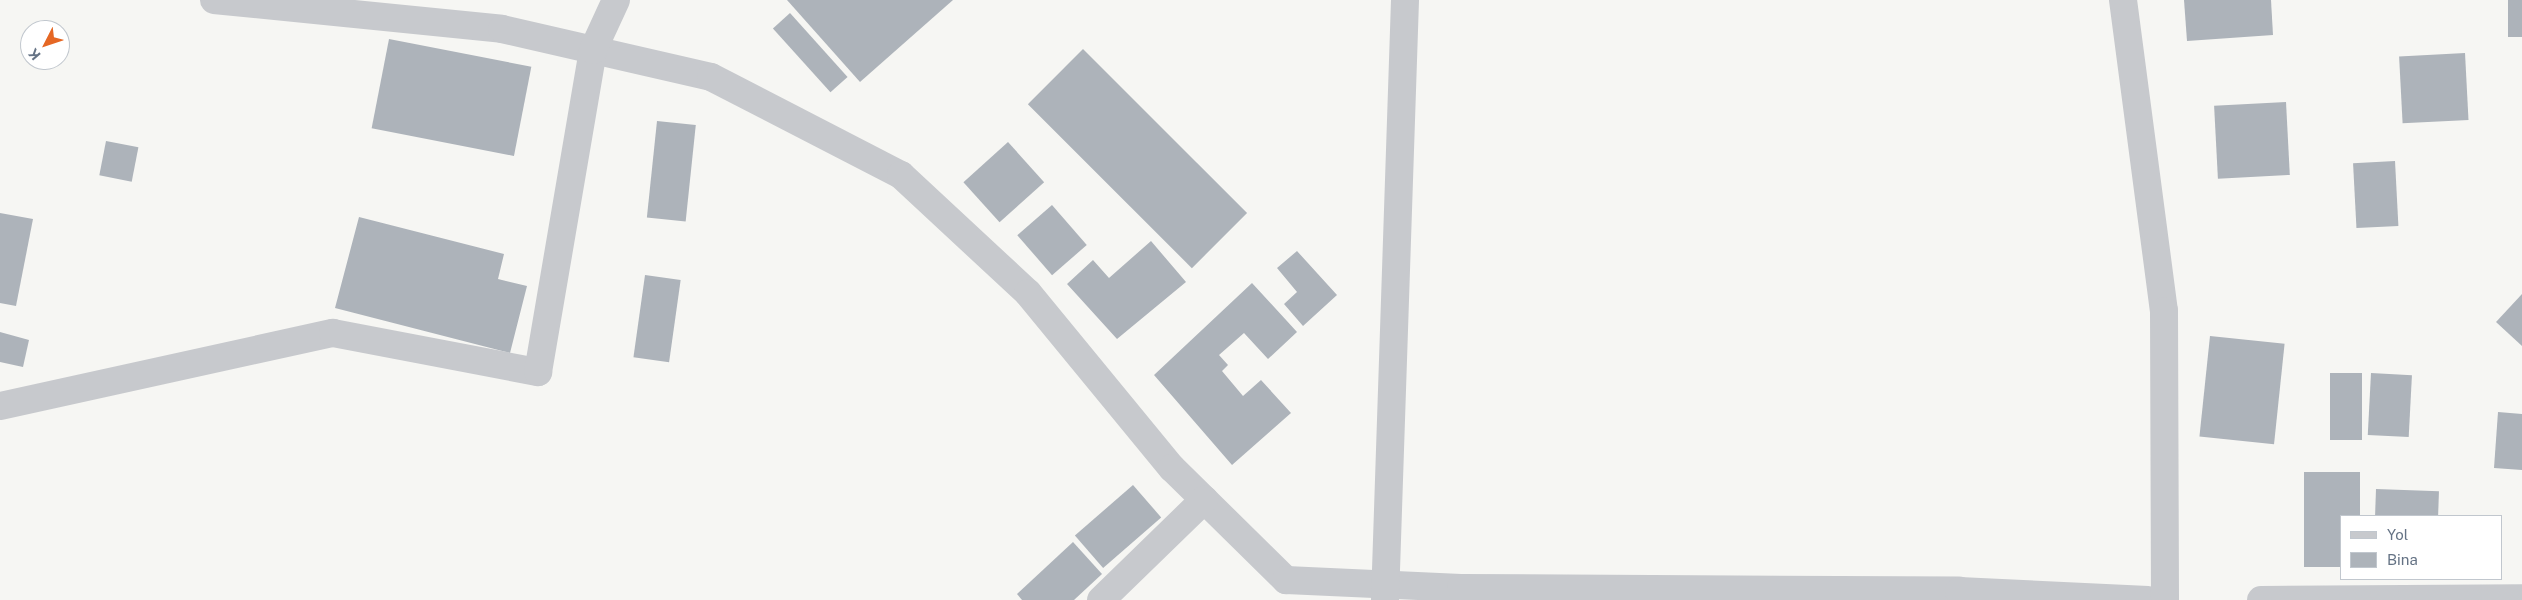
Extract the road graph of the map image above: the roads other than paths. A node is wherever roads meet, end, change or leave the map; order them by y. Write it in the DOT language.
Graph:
graph roads {
  1 [pos="214,0"];
  2 [pos="616,0"];
  3 [pos="1405,0"];
  4 [pos="2123,0"];
  5 [pos="593,50"];
  6 [pos="0,406"];
  7 [pos="1204,500"];
  8 [pos="1385,592"];
  9 [pos="2522,598"];
  10 [pos="1101,600"];
  11 [pos="2148,600"];
  12 [pos="2165,600"];
  13 [pos="2261,600"];
  1 -- 5 [label="street"];
  2 -- 5 [label="street"];
  3 -- 8 [label="street"];
  4 -- 12 [label="street"];
  5 -- 6 [label="street"];
  5 -- 7 [label="street"];
  7 -- 8 [label="street"];
  7 -- 10 [label="street"];
  8 -- 11 [label="street"];
  9 -- 13 [label="street"];
}
